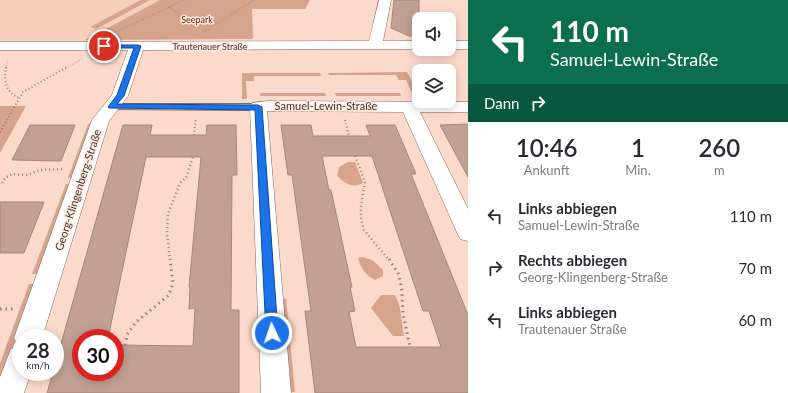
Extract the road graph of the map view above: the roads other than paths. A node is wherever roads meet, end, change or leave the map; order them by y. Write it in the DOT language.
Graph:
graph roads {
  1 [pos="385,0"];
  2 [pos="412,45"];
  3 [pos="456,45"];
  4 [pos="468,45"];
  5 [pos="138,46"];
  6 [pos="378,46"];
  7 [pos="4,51"];
  8 [pos="112,107"];
  9 [pos="258,107"];
  10 [pos="468,107"];
  11 [pos="410,108"];
  12 [pos="468,232"];
  13 [pos="31,329"];
  14 [pos="13,381"];
  15 [pos="9,393"];
  16 [pos="276,393"];
  1 -- 6 [label="street"];
  2 -- 6 [label="street, Trautenauer Straße"];
  3 -- 4 [label="street"];
  5 -- 6 [label="street, Trautenauer Straße"];
  5 -- 7 [label="street, Trautenauer Straße"];
  5 -- 8 [label="street, Georg-Klingenberg-Straße"];
  8 -- 9 [label="lane, Samuel-Lewin-Straße"];
  8 -- 13 [label="street, Georg-Klingenberg-Straße"];
  9 -- 11 [label="street, Samuel-Lewin-Straße"];
  9 -- 16 [label="street"];
  10 -- 11 [label="street, Samuel-Lewin-Straße"];
  11 -- 12 [label="street"];
  14 -- 15 [label="street"];
}
